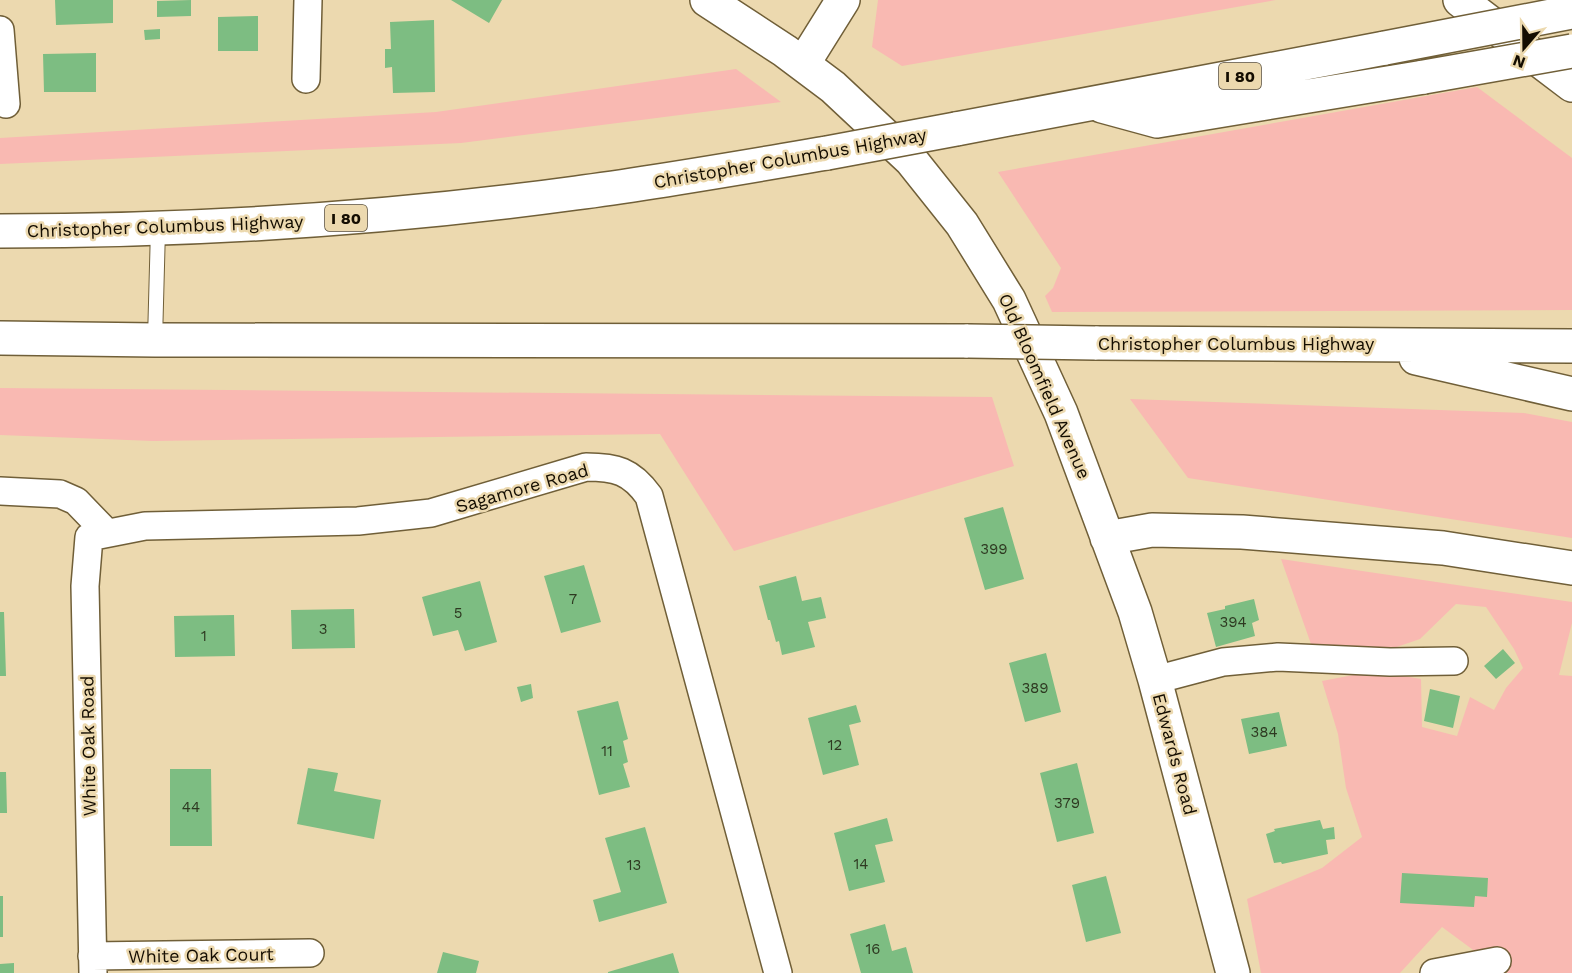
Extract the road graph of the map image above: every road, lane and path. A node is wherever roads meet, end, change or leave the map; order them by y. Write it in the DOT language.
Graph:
graph roads {
  1 [pos="308,0"];
  2 [pos="707,0"];
  3 [pos="843,0"];
  4 [pos="1460,0"];
  5 [pos="1572,12"];
  6 [pos="0,30"];
  7 [pos="1572,51"];
  8 [pos="803,63"];
  9 [pos="306,79"];
  10 [pos="1572,85"];
  11 [pos="6,104"];
  12 [pos="1095,104"];
  13 [pos="158,229"];
  14 [pos="0,231"];
  15 [pos="0,338"];
  16 [pos="155,340"];
  17 [pos="1359,344"];
  18 [pos="1572,346"];
  19 [pos="1572,394"];
  20 [pos="0,492"];
  21 [pos="107,533"];
  22 [pos="1107,538"];
  23 [pos="1572,568"];
  24 [pos="1454,661"];
  25 [pos="1155,680"];
  26 [pos="310,953"];
  27 [pos="1497,961"];
  28 [pos="93,965"];
  29 [pos="778,973"];
  30 [pos="1233,973"];
  31 [pos="1434,973"];
  1 -- 9 [label="street"];
  2 -- 8 [label="main road, Old Bloomfield Avenue"];
  3 -- 8 [label="main road"];
  4 -- 10 [label="main road"];
  5 -- 12 [label="main road, Christopher Columbus Highway / I 80, bridge"];
  6 -- 11 [label="street"];
  7 -- 12 [label="main road, bridge"];
  8 -- 22 [label="main road, Old Bloomfield Avenue"];
  12 -- 13 [label="main road, Christopher Columbus Highway / I 80, bridge"];
  13 -- 14 [label="main road, Christopher Columbus Highway / I 80"];
  13 -- 16 [label="lane"];
  15 -- 16 [label="main road, Christopher Columbus Highway"];
  16 -- 17 [label="main road, Christopher Columbus Highway, bridge"];
  17 -- 18 [label="main road, Christopher Columbus Highway"];
  17 -- 19 [label="main road"];
  20 -- 21 [label="street"];
  21 -- 28 [label="street, White Oak Road"];
  21 -- 29 [label="street, Sagamore Road"];
  22 -- 23 [label="main road"];
  22 -- 25 [label="main road, Edwards Road"];
  24 -- 25 [label="street"];
  25 -- 30 [label="main road, Edwards Road"];
  26 -- 28 [label="street, White Oak Court"];
  27 -- 31 [label="street"];
}
